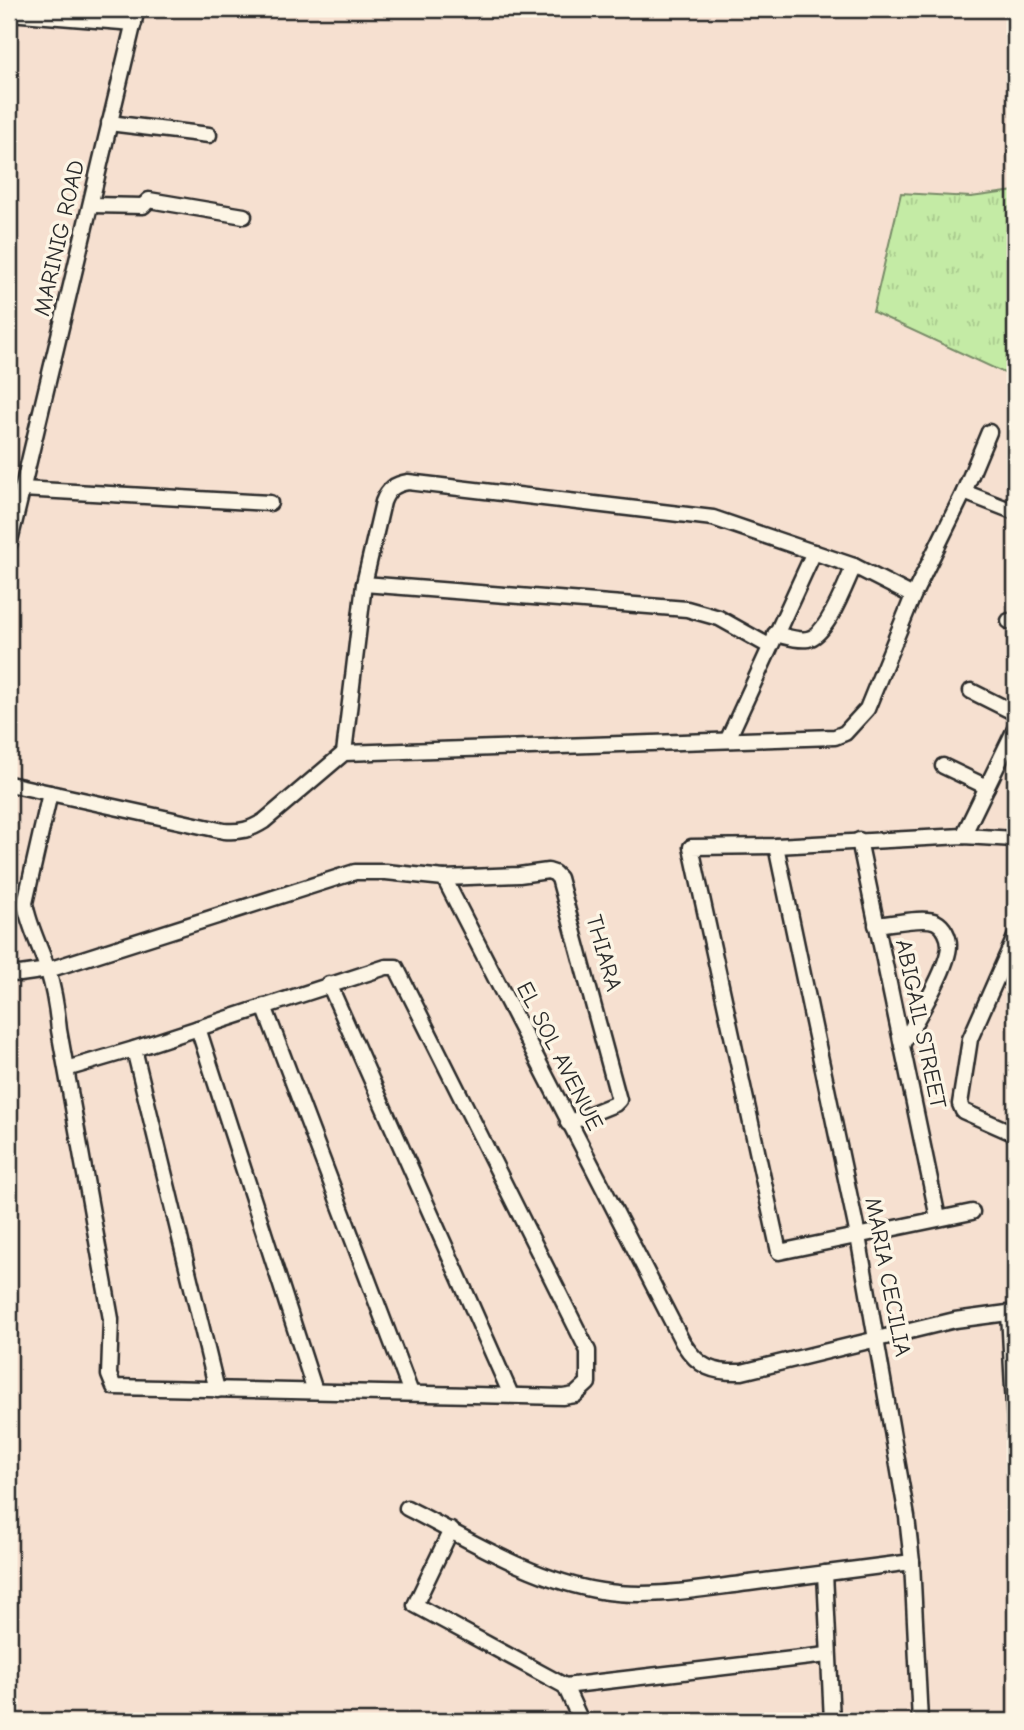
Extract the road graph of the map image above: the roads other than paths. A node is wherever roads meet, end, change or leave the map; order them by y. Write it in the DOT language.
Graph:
graph roads {
  1 [pos="9,13"];
  2 [pos="135,16"];
  3 [pos="109,123"];
  4 [pos="209,135"];
  5 [pos="92,205"];
  6 [pos="244,216"];
  7 [pos="989,432"];
  8 [pos="22,489"];
  9 [pos="964,492"];
  10 [pos="270,503"];
  11 [pos="1015,513"];
  12 [pos="12,519"];
  13 [pos="9,545"];
  14 [pos="814,552"];
  15 [pos="854,566"];
  16 [pos="364,584"];
  17 [pos="913,596"];
  18 [pos="772,640"];
  19 [pos="971,691"];
  20 [pos="1015,713"];
  21 [pos="1015,729"];
  22 [pos="728,739"];
  23 [pos="344,753"];
  24 [pos="943,766"];
  25 [pos="9,784"];
  26 [pos="987,787"];
  27 [pos="50,793"];
  28 [pos="963,836"];
  29 [pos="1015,838"];
  30 [pos="859,840"];
  31 [pos="776,846"];
  32 [pos="444,878"];
  33 [pos="876,925"];
  34 [pos="1015,937"];
  35 [pos="48,970"];
  36 [pos="9,973"];
  37 [pos="329,984"];
  38 [pos="264,1006"];
  39 [pos="198,1028"];
  40 [pos="902,1045"];
  41 [pos="134,1049"];
  42 [pos="66,1069"];
  43 [pos="568,1123"];
  44 [pos="1013,1128"];
  45 [pos="972,1212"];
  46 [pos="938,1218"];
  47 [pos="858,1236"];
  48 [pos="1012,1312"];
  49 [pos="877,1338"];
  50 [pos="217,1390"];
  51 [pos="315,1391"];
  52 [pos="411,1393"];
  53 [pos="511,1395"];
  54 [pos="1015,1426"];
  55 [pos="407,1508"];
  56 [pos="451,1530"];
  57 [pos="912,1562"];
  58 [pos="825,1573"];
  59 [pos="827,1655"];
  60 [pos="565,1686"];
  61 [pos="581,1721"];
  62 [pos="832,1721"];
  63 [pos="920,1721"];
  1 -- 2 [label="street"];
  2 -- 3 [label="street, MARINIG ROAD"];
  3 -- 4 [label="street"];
  3 -- 5 [label="street, MARINIG ROAD"];
  5 -- 6 [label="street"];
  5 -- 8 [label="street, MARINIG ROAD"];
  7 -- 9 [label="street"];
  8 -- 10 [label="street"];
  8 -- 12 [label="street, MARINIG ROAD"];
  9 -- 11 [label="street"];
  9 -- 17 [label="street"];
  12 -- 13 [label="street, MARINIG ROAD"];
  14 -- 15 [label="street"];
  14 -- 16 [label="street"];
  14 -- 18 [label="street"];
  15 -- 17 [label="street"];
  15 -- 18 [label="street"];
  16 -- 18 [label="street"];
  16 -- 23 [label="street"];
  17 -- 22 [label="street"];
  18 -- 22 [label="street"];
  19 -- 20 [label="street"];
  21 -- 26 [label="street"];
  22 -- 23 [label="street"];
  23 -- 27 [label="street"];
  24 -- 26 [label="street"];
  25 -- 27 [label="street"];
  26 -- 28 [label="street"];
  27 -- 35 [label="street"];
  28 -- 29 [label="street"];
  28 -- 30 [label="street"];
  30 -- 31 [label="street"];
  30 -- 33 [label="street, ABIGAIL STREET"];
  31 -- 47 [label="street, MARIA CECILIA"];
  31 -- 47 [label="street"];
  32 -- 35 [label="street"];
  32 -- 43 [label="street, EL SOL AVENUE"];
  32 -- 43 [label="street, THIARA"];
  33 -- 40 [label="street, ABIGAIL STREET"];
  33 -- 40 [label="street"];
  34 -- 44 [label="street"];
  35 -- 36 [label="street"];
  35 -- 42 [label="street"];
  37 -- 38 [label="street"];
  37 -- 53 [label="street"];
  37 -- 53 [label="street"];
  38 -- 39 [label="street"];
  38 -- 52 [label="street"];
  39 -- 41 [label="street"];
  39 -- 51 [label="street"];
  40 -- 46 [label="street, ABIGAIL STREET"];
  41 -- 42 [label="street"];
  41 -- 50 [label="street"];
  42 -- 50 [label="street"];
  43 -- 49 [label="street, EL SOL AVENUE"];
  45 -- 46 [label="street"];
  46 -- 47 [label="street"];
  47 -- 49 [label="street, MARIA CECILIA"];
  48 -- 49 [label="street, EL SOL AVENUE"];
  48 -- 54 [label="street"];
  49 -- 57 [label="street, MARIA CECILIA"];
  50 -- 51 [label="street"];
  51 -- 52 [label="street"];
  52 -- 53 [label="street"];
  55 -- 56 [label="street"];
  56 -- 58 [label="street"];
  56 -- 60 [label="street"];
  57 -- 58 [label="street"];
  57 -- 63 [label="street, MARIA CECILIA"];
  58 -- 59 [label="street"];
  59 -- 60 [label="street"];
  59 -- 62 [label="street"];
  60 -- 61 [label="street"];
}
